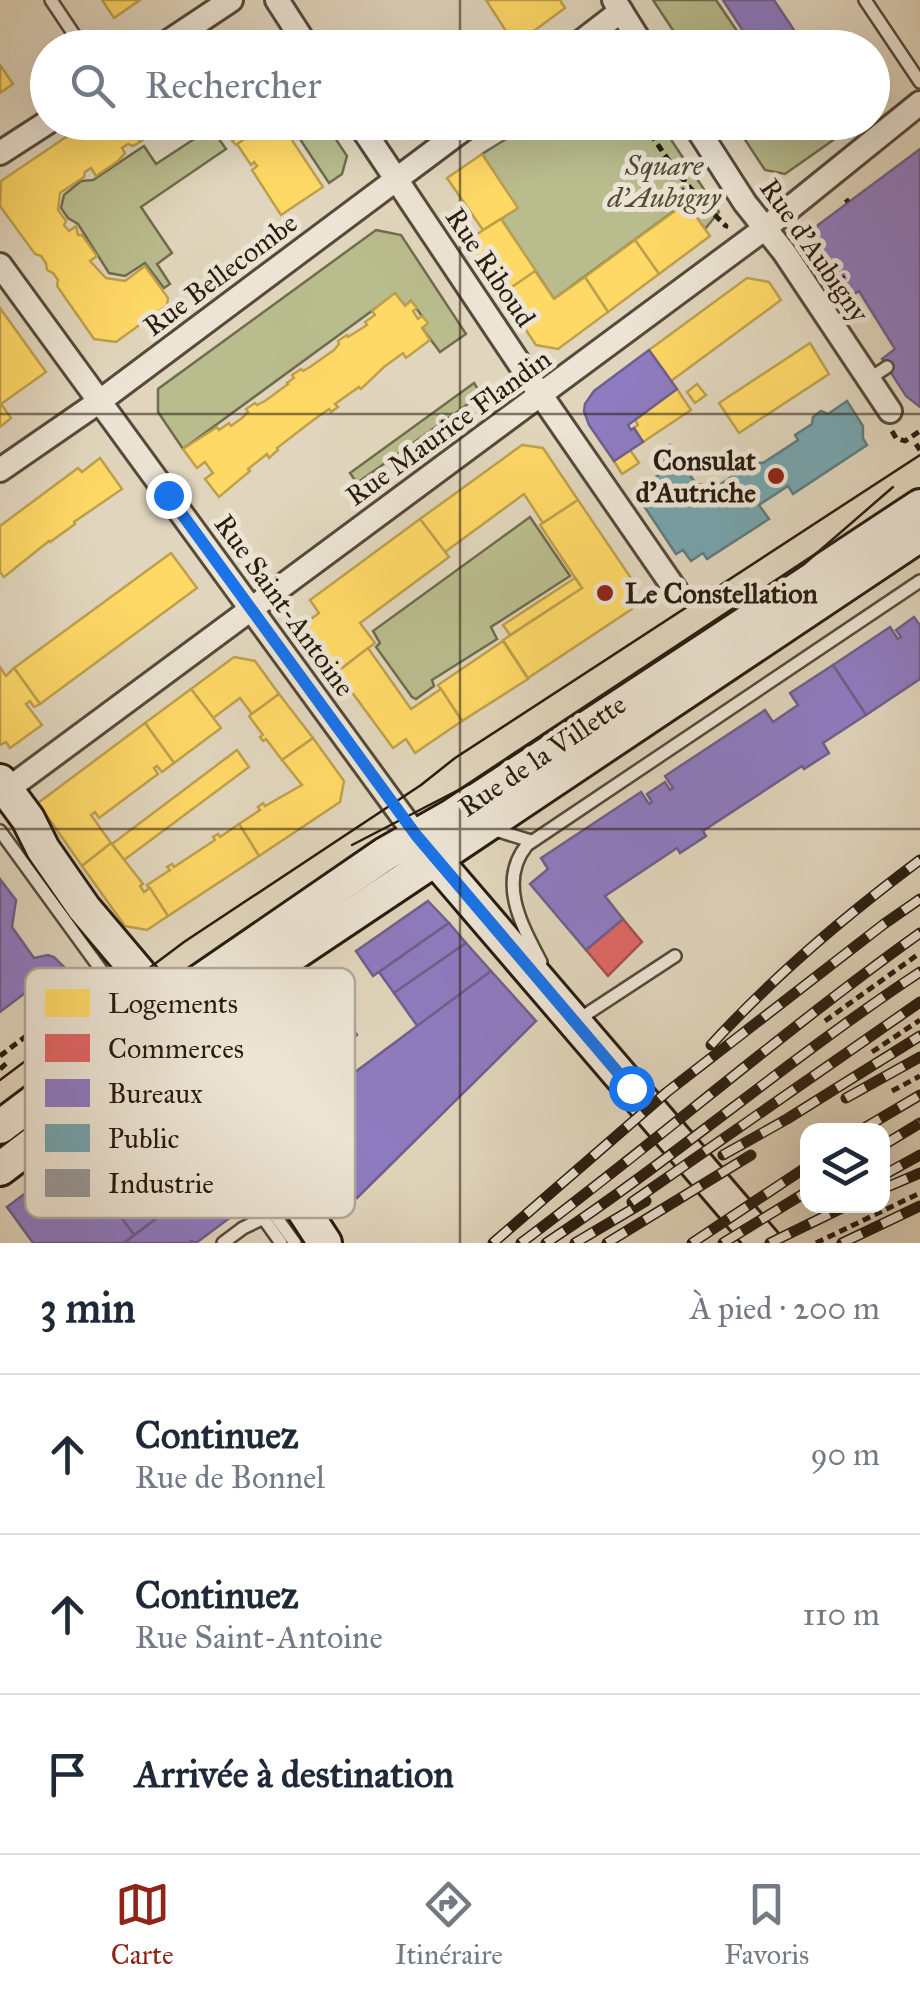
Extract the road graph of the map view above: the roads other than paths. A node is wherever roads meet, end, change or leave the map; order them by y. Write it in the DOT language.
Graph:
graph roads {
  1 [pos="51,0"];
  2 [pos="231,0"];
  3 [pos="277,0"];
  4 [pos="865,0"];
  5 [pos="617,6"];
  6 [pos="71,30"];
  7 [pos="187,30"];
  8 [pos="296,30"];
  9 [pos="592,30"];
  10 [pos="632,30"];
  11 [pos="885,30"];
  12 [pos="890,37"];
  13 [pos="920,82"];
  14 [pos="920,104"];
  15 [pos="890,128"];
  16 [pos="30,134"];
  17 [pos="370,140"];
  18 [pos="449,140"];
  19 [pos="705,140"];
  20 [pos="875,140"];
  21 [pos="0,153"];
  22 [pos="397,180"];
  23 [pos="764,229"];
  24 [pos="0,265"];
  25 [pos="542,395"];
  26 [pos="100,401"];
  27 [pos="890,411"];
  28 [pos="0,470"];
  29 [pos="920,506"];
  30 [pos="920,536"];
  31 [pos="920,581"];
  32 [pos="677,592"];
  33 [pos="251,610"];
  34 [pos="2,789"];
  35 [pos="484,826"];
  36 [pos="0,831"];
  37 [pos="531,841"];
  38 [pos="425,847"];
  39 [pos="675,956"];
  40 [pos="99,968"];
  41 [pos="131,968"];
  42 [pos="249,968"];
  43 [pos="574,1022"];
  44 [pos="25,1112"];
  45 [pos="0,1127"];
  46 [pos="25,1147"];
  47 [pos="0,1169"];
  48 [pos="267,1218"];
  49 [pos="279,1218"];
  50 [pos="282,1218"];
  51 [pos="287,1218"];
  52 [pos="223,1243"];
  53 [pos="281,1243"];
  54 [pos="295,1243"];
  55 [pos="325,1243"];
  56 [pos="764,1243"];
  1 -- 6 [label="lane"];
  2 -- 7 [label="street"];
  3 -- 8 [label="street"];
  4 -- 11 [label="lane"];
  5 -- 9 [label="street"];
  5 -- 10 [label="street"];
  12 -- 13 [label="lane"];
  14 -- 15 [label="street, Rue Maurice Flandin"];
  16 -- 21 [label="street"];
  17 -- 22 [label="street, Rue Riboud"];
  18 -- 22 [label="street, Rue Bellecombe"];
  19 -- 23 [label="street, Rue d'Aubigny"];
  20 -- 23 [label="street, Rue Maurice Flandin"];
  22 -- 25 [label="street, Rue Riboud"];
  22 -- 26 [label="street, Rue Bellecombe"];
  23 -- 25 [label="street, Rue Maurice Flandin"];
  23 -- 27 [label="street, Rue d'Aubigny"];
  24 -- 26 [label="street, Rue Saint-Antoine"];
  25 -- 32 [label="street, Rue Riboud"];
  25 -- 33 [label="street, Rue Maurice Flandin"];
  26 -- 28 [label="street, Rue Bellecombe"];
  26 -- 33 [label="street, Rue Saint-Antoine"];
  29 -- 38 [label="main road, Rue de la Villette"];
  30 -- 35 [label="main road, Rue de la Villette"];
  31 -- 37 [label="lane"];
  33 -- 34 [label="street, Rue Maurice Flandin"];
  33 -- 38 [label="street, Rue Saint-Antoine"];
  34 -- 41 [label="main road"];
  35 -- 37 [label="lane"];
  35 -- 38 [label="main road, Rue de la Villette"];
  36 -- 40 [label="lane"];
  37 -- 43 [label="lane"];
  38 -- 42 [label="main road, Rue de la Villette"];
  38 -- 43 [label="main road"];
  39 -- 43 [label="lane"];
  43 -- 56 [label="main road"];
  44 -- 45 [label="main road"];
  46 -- 47 [label="main road"];
  48 -- 52 [label="lane"];
  49 -- 53 [label="lane"];
  50 -- 54 [label="lane"];
  51 -- 55 [label="main road"];
}
